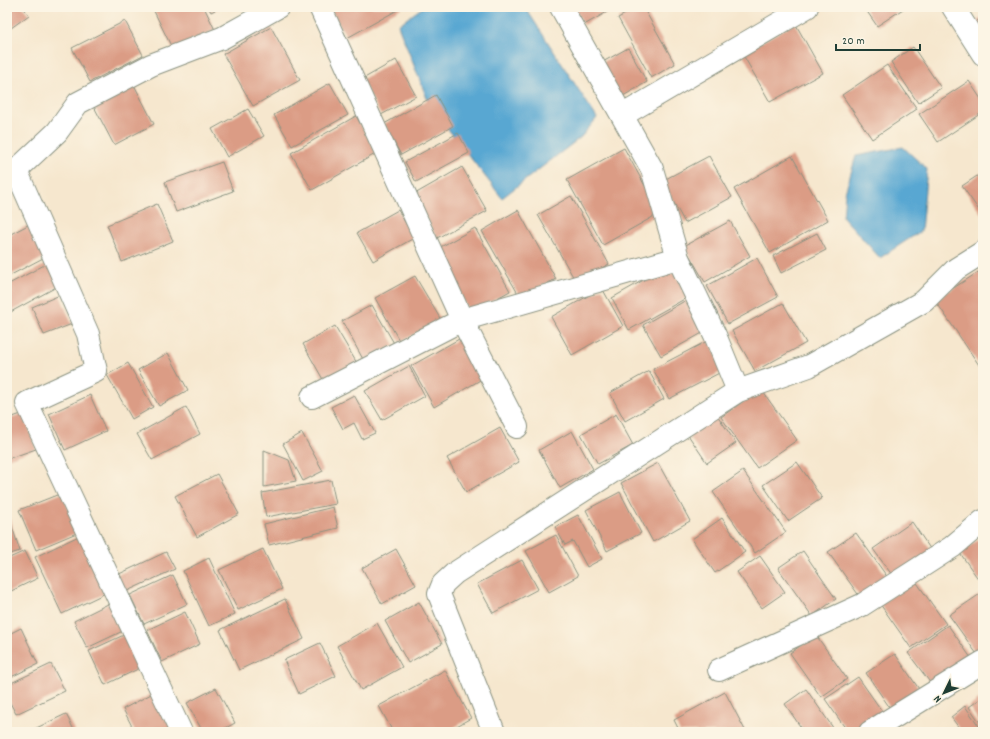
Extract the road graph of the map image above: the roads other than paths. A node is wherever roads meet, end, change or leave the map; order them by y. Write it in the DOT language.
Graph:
graph roads {
  1 [pos="278,7"];
  2 [pos="320,7"];
  3 [pos="562,7"];
  4 [pos="807,7"];
  5 [pos="953,7"];
  6 [pos="983,54"];
  7 [pos="623,116"];
  8 [pos="12,174"];
  9 [pos="983,252"];
  10 [pos="678,258"];
  11 [pos="462,320"];
  12 [pos="738,391"];
  13 [pos="312,397"];
  14 [pos="518,427"];
  15 [pos="983,521"];
  16 [pos="983,662"];
  17 [pos="719,670"];
  18 [pos="181,732"];
  19 [pos="494,732"];
  20 [pos="870,732"];
  1 -- 8 [label="street"];
  2 -- 11 [label="street"];
  3 -- 7 [label="street"];
  4 -- 7 [label="street"];
  5 -- 6 [label="street"];
  7 -- 10 [label="street"];
  8 -- 18 [label="street"];
  9 -- 12 [label="street"];
  10 -- 11 [label="street"];
  10 -- 12 [label="street"];
  11 -- 13 [label="street"];
  11 -- 14 [label="street"];
  12 -- 19 [label="street"];
  15 -- 17 [label="street"];
  16 -- 20 [label="street"];
}
